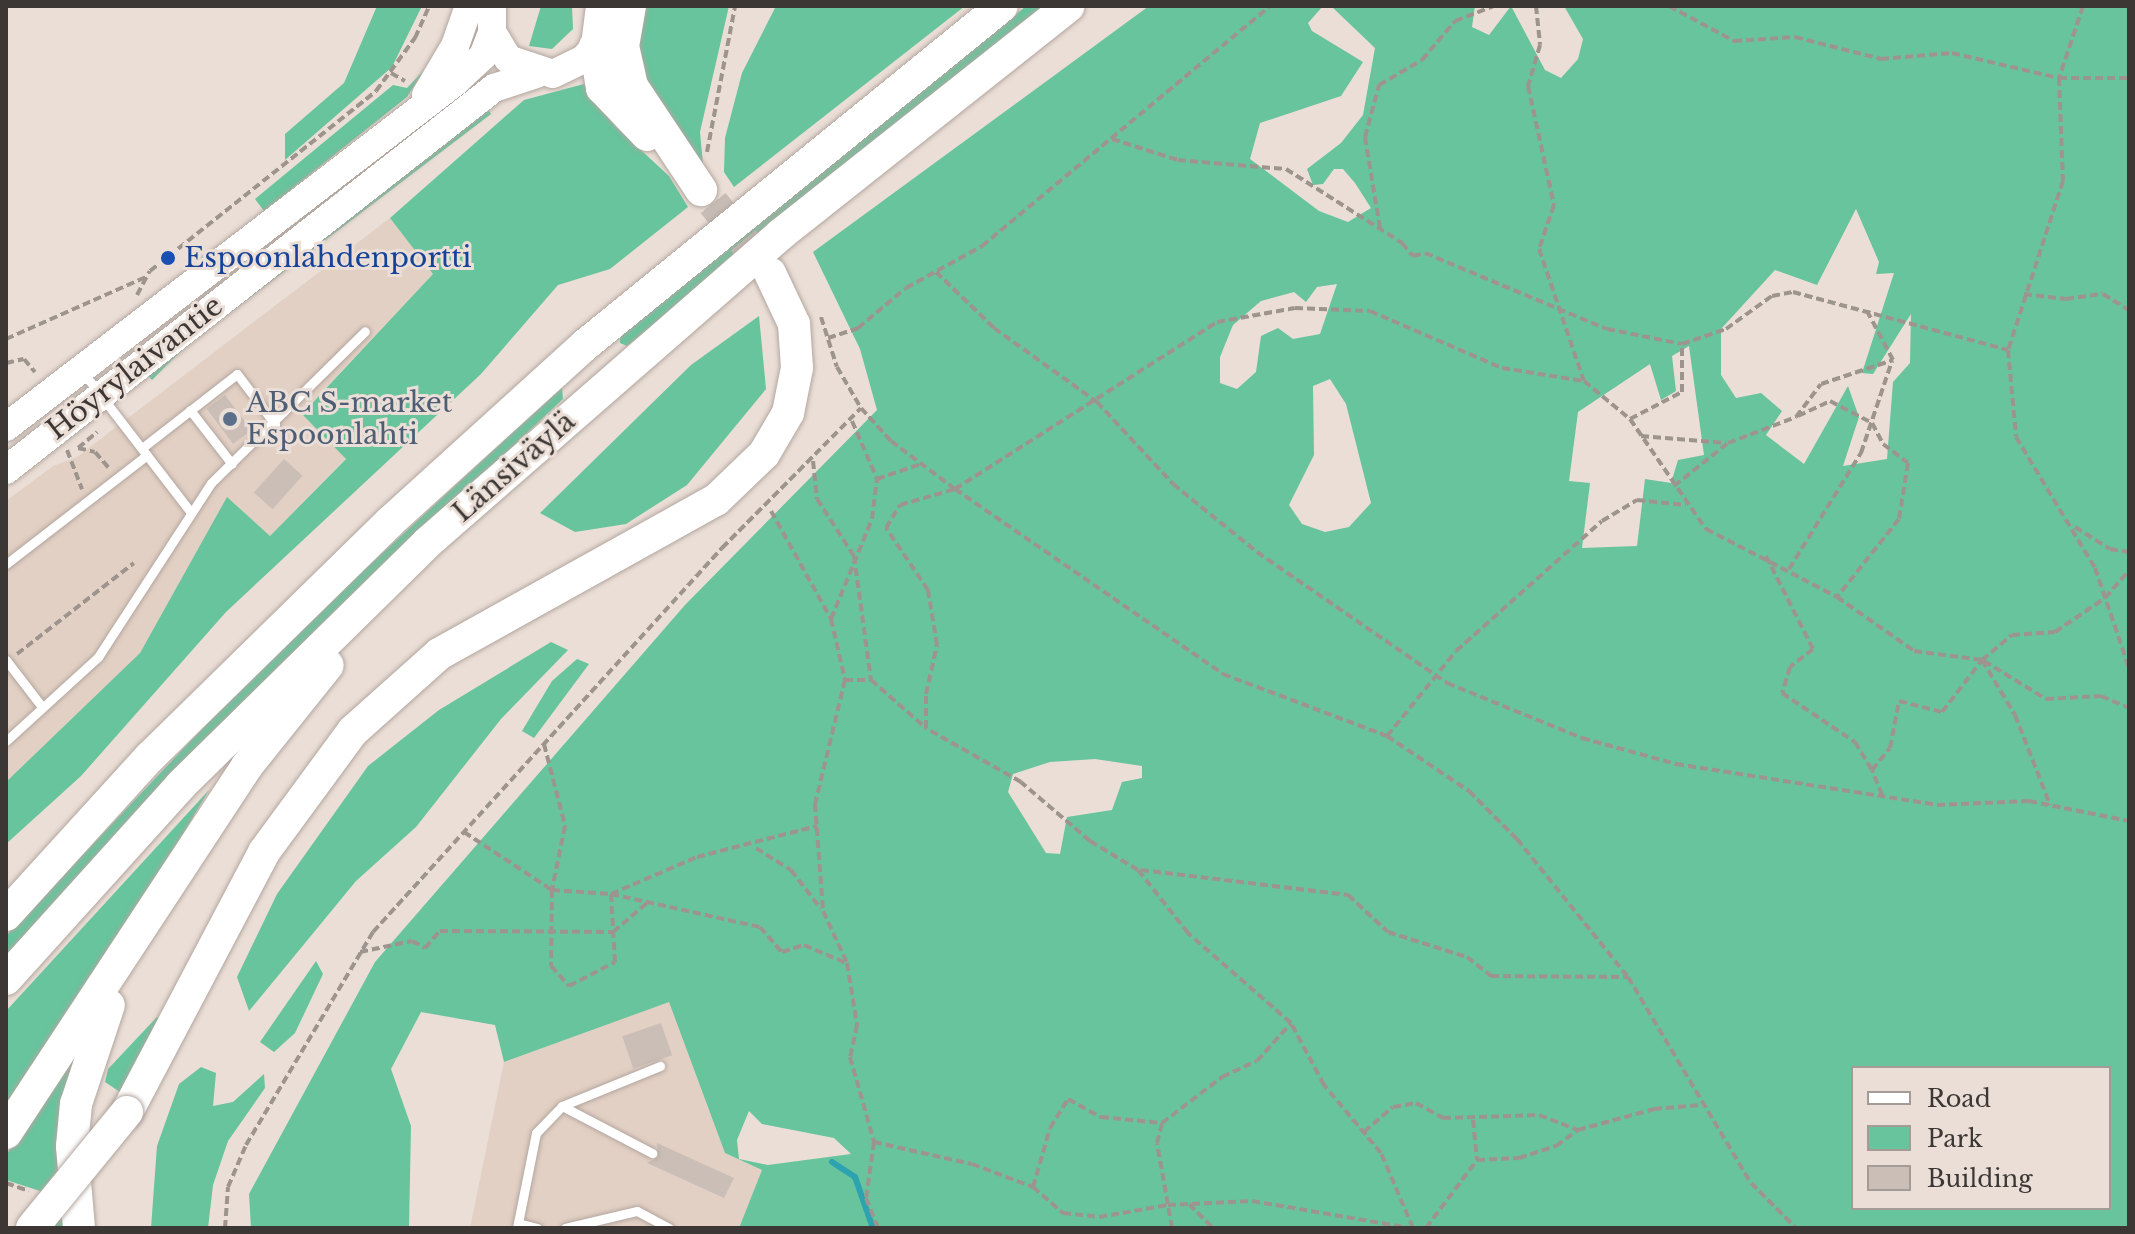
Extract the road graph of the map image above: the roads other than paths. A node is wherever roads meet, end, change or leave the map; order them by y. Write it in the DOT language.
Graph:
graph roads {
  1 [pos="469,6"];
  2 [pos="600,6"];
  3 [pos="630,6"];
  4 [pos="1002,6"];
  5 [pos="1069,6"];
  6 [pos="492,19"];
  7 [pos="595,46"];
  8 [pos="536,74"];
  9 [pos="411,118"];
  10 [pos="770,273"];
  11 [pos="365,331"];
  12 [pos="81,370"];
  13 [pos="100,394"];
  14 [pos="190,410"];
  15 [pos="275,424"];
  16 [pos="6,427"];
  17 [pos="144,451"];
  18 [pos="232,464"];
  19 [pos="6,470"];
  20 [pos="190,511"];
  21 [pos="427,543"];
  22 [pos="6,564"];
  23 [pos="7,661"];
  24 [pos="42,707"];
  25 [pos="6,741"];
  26 [pos="6,915"];
  27 [pos="127,957"];
  28 [pos="6,979"];
  29 [pos="660,1066"];
  30 [pos="562,1106"];
  31 [pos="6,1133"];
  32 [pos="652,1153"];
  33 [pos="518,1226"];
  34 [pos="32,1228"];
  35 [pos="79,1228"];
  36 [pos="537,1228"];
  37 [pos="565,1228"];
  38 [pos="669,1228"];
  1 -- 9 [label="main road, Höyrylaivantie"];
  2 -- 7 [label="main road"];
  3 -- 7 [label="highway"];
  4 -- 26 [label="highway, Länsiväylä"];
  5 -- 21 [label="highway, Länsiväylä"];
  6 -- 8 [label="main road"];
  6 -- 9 [label="main road, Höyrylaivantie"];
  7 -- 8 [label="main road, Höyrylaivantie"];
  8 -- 13 [label="main road, Höyrylaivantie"];
  9 -- 12 [label="main road, Höyrylaivantie"];
  10 -- 34 [label="highway, bridge"];
  11 -- 15 [label="lane"];
  12 -- 13 [label="lane"];
  12 -- 16 [label="main road, Höyrylaivantie"];
  13 -- 17 [label="lane"];
  13 -- 19 [label="main road, Höyrylaivantie"];
  14 -- 15 [label="lane"];
  14 -- 17 [label="lane"];
  14 -- 18 [label="lane"];
  15 -- 18 [label="lane"];
  17 -- 20 [label="lane"];
  17 -- 22 [label="lane"];
  18 -- 20 [label="lane"];
  20 -- 24 [label="lane"];
  21 -- 27 [label="highway"];
  21 -- 28 [label="highway, Länsiväylä"];
  23 -- 24 [label="lane"];
  24 -- 25 [label="lane"];
  27 -- 31 [label="highway"];
  27 -- 35 [label="highway"];
  29 -- 30 [label="lane"];
  30 -- 32 [label="lane"];
  30 -- 33 [label="lane"];
  33 -- 36 [label="lane"];
  37 -- 38 [label="lane"];
}
